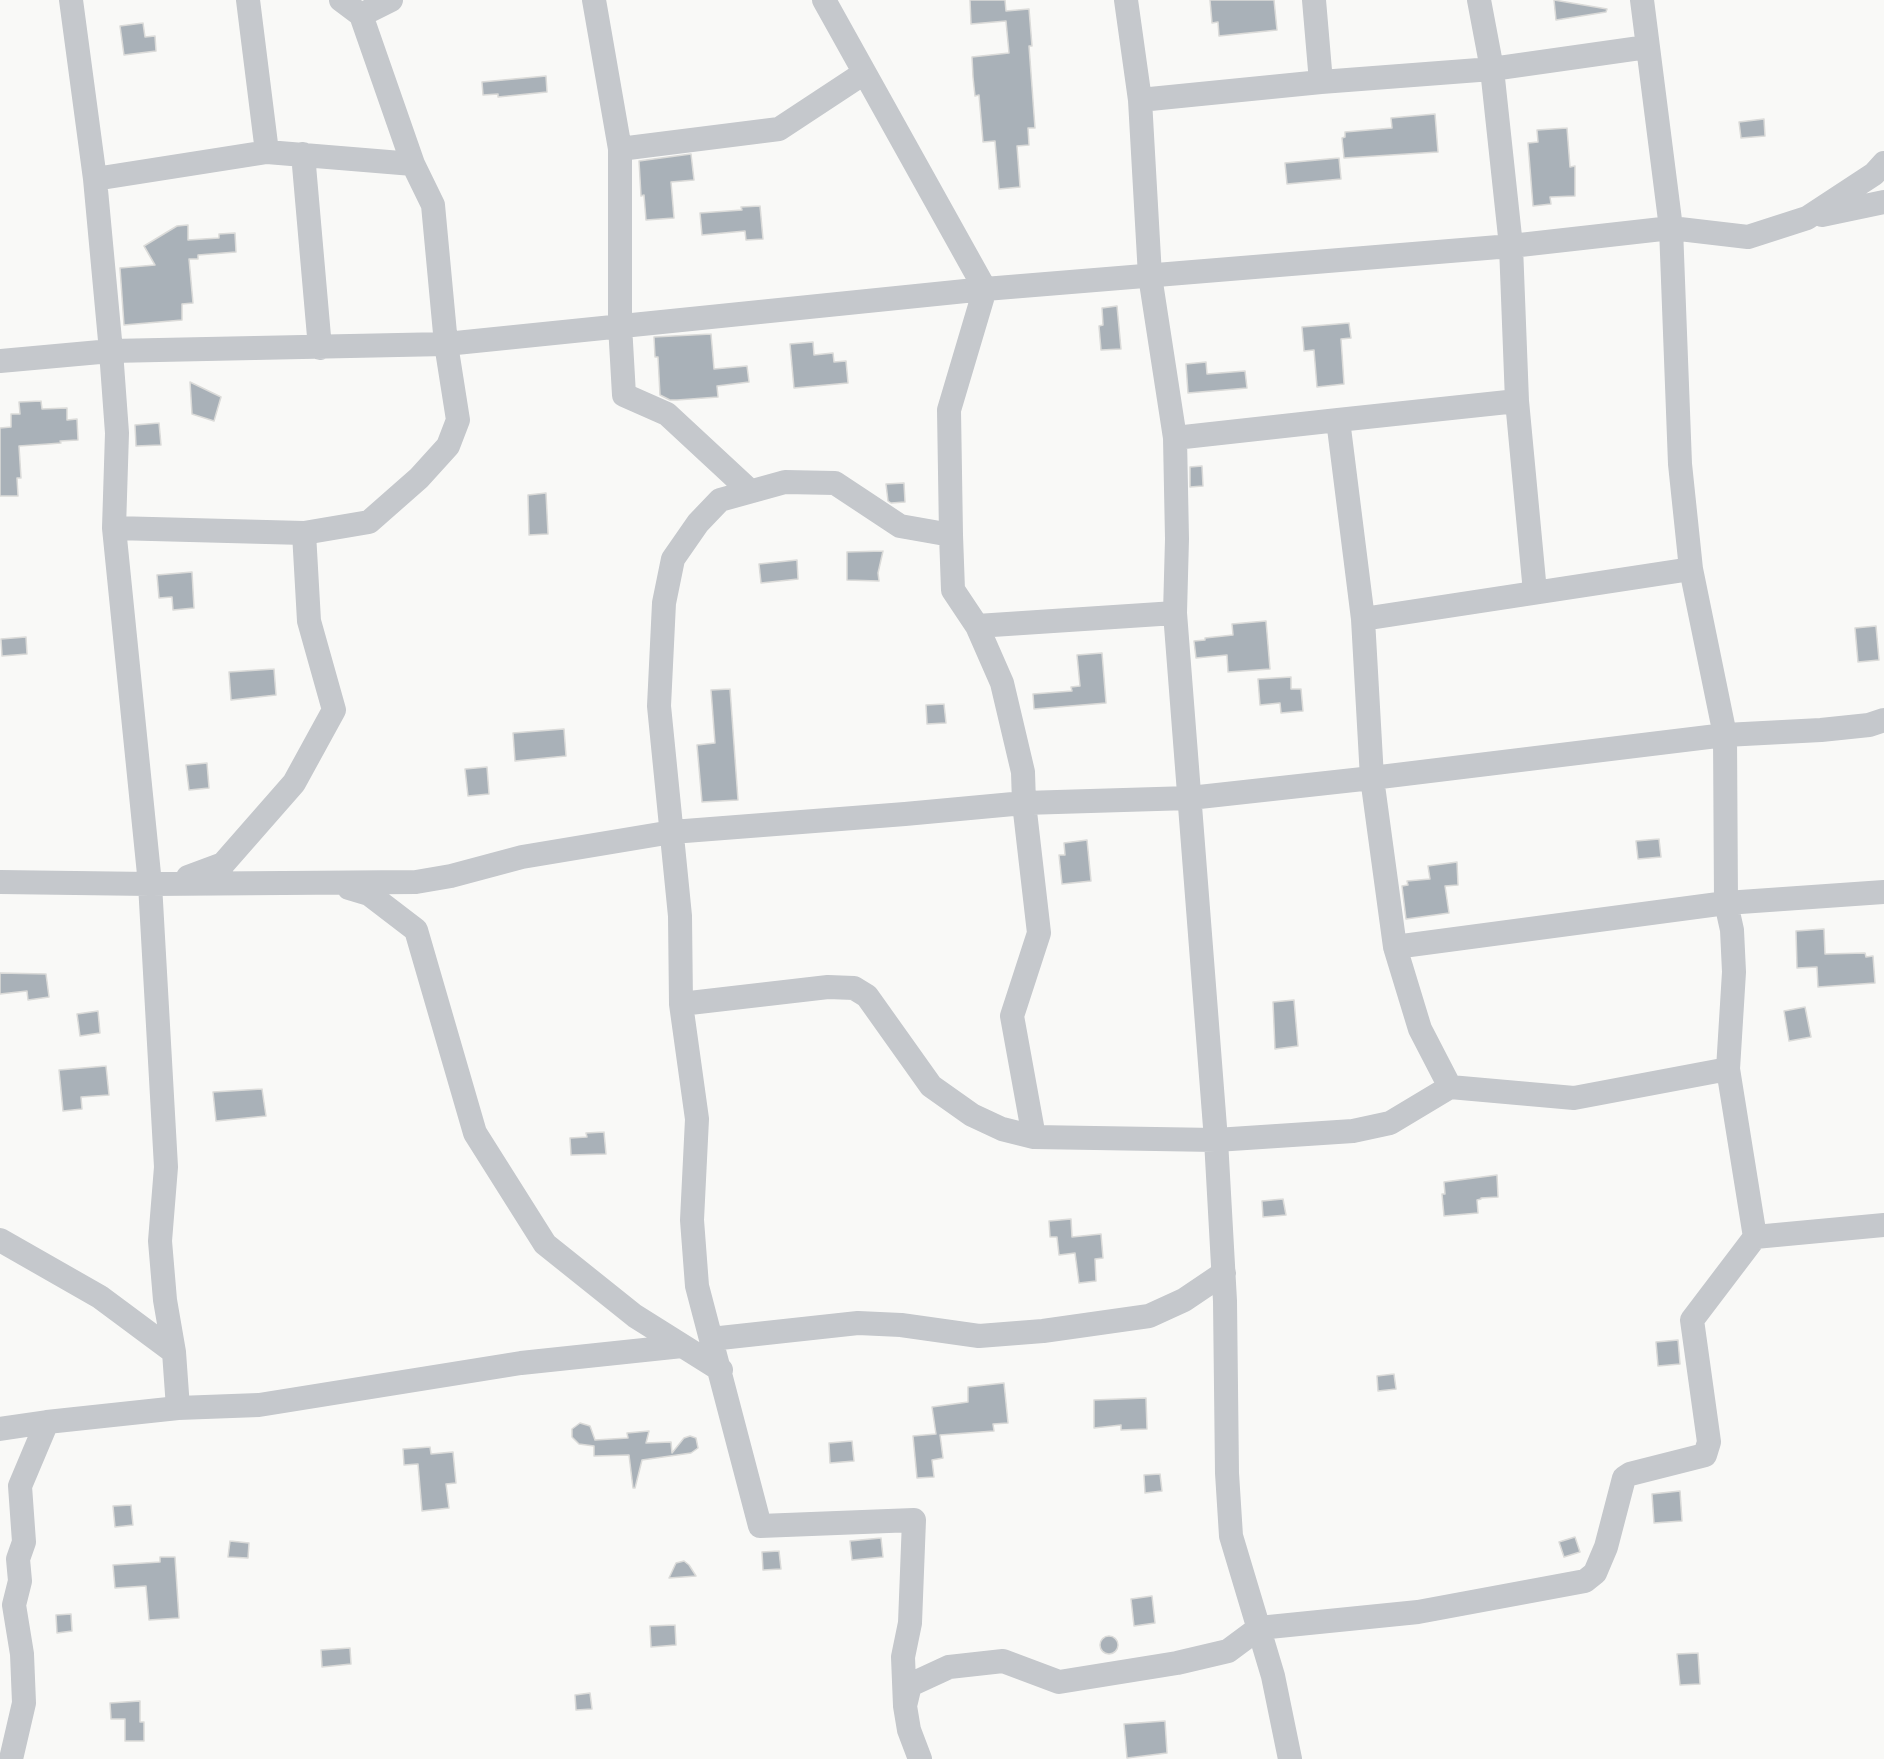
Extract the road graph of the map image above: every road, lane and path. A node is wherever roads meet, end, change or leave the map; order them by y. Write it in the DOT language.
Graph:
graph roads {
  1 [pos="71,0"];
  2 [pos="248,0"];
  3 [pos="341,0"];
  4 [pos="391,0"];
  5 [pos="594,0"];
  6 [pos="824,0"];
  7 [pos="1126,0"];
  8 [pos="1314,0"];
  9 [pos="1479,0"];
  10 [pos="1642,0"];
  11 [pos="361,15"];
  12 [pos="1647,47"];
  13 [pos="1492,69"];
  14 [pos="864,73"];
  15 [pos="1321,82"];
  16 [pos="1140,100"];
  17 [pos="620,149"];
  18 [pos="267,152"];
  19 [pos="303,154"];
  20 [pos="1884,163"];
  21 [pos="413,164"];
  22 [pos="95,179"];
  23 [pos="1884,202"];
  24 [pos="1808,218"];
  25 [pos="1671,228"];
  26 [pos="1511,246"];
  27 [pos="1150,276"];
  28 [pos="985,289"];
  29 [pos="620,325"];
  30 [pos="446,344"];
  31 [pos="320,348"];
  32 [pos="111,351"];
  33 [pos="0,361"];
  34 [pos="1517,401"];
  35 [pos="1338,420"];
  36 [pos="1175,438"];
  37 [pos="750,491"];
  38 [pos="114,528"];
  39 [pos="304,533"];
  40 [pos="951,535"];
  41 [pos="1691,569"];
  42 [pos="1535,592"];
  43 [pos="1175,613"];
  44 [pos="1363,619"];
  45 [pos="976,626"];
  46 [pos="1884,720"];
  47 [pos="1725,735"];
  48 [pos="1372,778"];
  49 [pos="1190,798"];
  50 [pos="1024,803"];
  51 [pos="672,832"];
  52 [pos="0,882"];
  53 [pos="330,882"];
  54 [pos="160,884"];
  55 [pos="1884,892"];
  56 [pos="1726,903"];
  57 [pos="1395,946"];
  58 [pos="681,1004"];
  59 [pos="1728,1068"];
  60 [pos="1450,1087"];
  61 [pos="1034,1137"];
  62 [pos="1216,1140"];
  63 [pos="1884,1225"];
  64 [pos="1755,1237"];
  65 [pos="0,1240"];
  66 [pos="1224,1273"];
  67 [pos="711,1339"];
  68 [pos="682,1346"];
  69 [pos="174,1352"];
  70 [pos="720,1370"];
  71 [pos="178,1408"];
  72 [pos="47,1422"];
  73 [pos="0,1429"];
  74 [pos="1259,1628"];
  75 [pos="905,1706"];
  76 [pos="12,1759"];
  77 [pos="920,1759"];
  78 [pos="1290,1759"];
  1 -- 22 [label="street"];
  2 -- 18 [label="street"];
  3 -- 11 [label="street"];
  4 -- 11 [label="street"];
  5 -- 17 [label="street"];
  6 -- 14 [label="street"];
  7 -- 16 [label="street"];
  8 -- 15 [label="street"];
  9 -- 13 [label="street"];
  10 -- 12 [label="street"];
  11 -- 21 [label="street"];
  12 -- 13 [label="street"];
  12 -- 25 [label="street"];
  13 -- 15 [label="street"];
  13 -- 26 [label="street"];
  14 -- 17 [label="street"];
  14 -- 28 [label="street"];
  15 -- 16 [label="street"];
  16 -- 27 [label="street"];
  17 -- 29 [label="street"];
  18 -- 19 [label="street"];
  18 -- 22 [label="street"];
  19 -- 21 [label="street"];
  19 -- 31 [label="street"];
  20 -- 24 [label="street"];
  21 -- 30 [label="street"];
  22 -- 32 [label="street"];
  23 -- 24 [label="street"];
  24 -- 25 [label="street"];
  25 -- 26 [label="street"];
  25 -- 41 [label="street"];
  26 -- 27 [label="street"];
  26 -- 34 [label="street"];
  27 -- 28 [label="street"];
  27 -- 36 [label="street"];
  28 -- 29 [label="street"];
  28 -- 40 [label="street"];
  29 -- 30 [label="street"];
  29 -- 37 [label="street"];
  30 -- 31 [label="street"];
  30 -- 39 [label="street"];
  31 -- 32 [label="street"];
  32 -- 33 [label="street"];
  32 -- 38 [label="street"];
  34 -- 35 [label="street"];
  34 -- 42 [label="street"];
  35 -- 36 [label="street"];
  35 -- 44 [label="street"];
  36 -- 43 [label="street"];
  37 -- 40 [label="street"];
  37 -- 51 [label="street"];
  38 -- 39 [label="street"];
  38 -- 54 [label="street"];
  39 -- 54 [label="street"];
  40 -- 45 [label="street"];
  41 -- 42 [label="street"];
  41 -- 47 [label="street"];
  42 -- 44 [label="street"];
  43 -- 45 [label="street"];
  43 -- 49 [label="street"];
  44 -- 48 [label="street"];
  45 -- 50 [label="street"];
  46 -- 47 [label="street"];
  47 -- 48 [label="street"];
  47 -- 56 [label="street"];
  48 -- 49 [label="street"];
  48 -- 57 [label="street"];
  49 -- 50 [label="street"];
  49 -- 62 [label="street"];
  50 -- 51 [label="street"];
  50 -- 61 [label="street"];
  51 -- 53 [label="street"];
  51 -- 58 [label="street"];
  52 -- 54 [label="street"];
  53 -- 54 [label="street"];
  53 -- 68 [label="street"];
  54 -- 69 [label="street"];
  55 -- 56 [label="street"];
  56 -- 57 [label="street"];
  56 -- 59 [label="street"];
  57 -- 60 [label="street"];
  58 -- 61 [label="street"];
  58 -- 67 [label="street"];
  59 -- 60 [label="street"];
  59 -- 64 [label="street"];
  60 -- 62 [label="street"];
  61 -- 62 [label="street"];
  62 -- 66 [label="street"];
  63 -- 64 [label="street"];
  64 -- 74 [label="street"];
  65 -- 69 [label="street"];
  66 -- 67 [label="street"];
  66 -- 74 [label="street"];
  67 -- 70 [label="street"];
  68 -- 70 [label="street"];
  68 -- 71 [label="street"];
  69 -- 71 [label="street"];
  70 -- 75 [label="street"];
  71 -- 72 [label="street"];
  72 -- 73 [label="street"];
  72 -- 76 [label="street"];
  74 -- 75 [label="street"];
  74 -- 78 [label="street"];
  75 -- 77 [label="street"];
}
